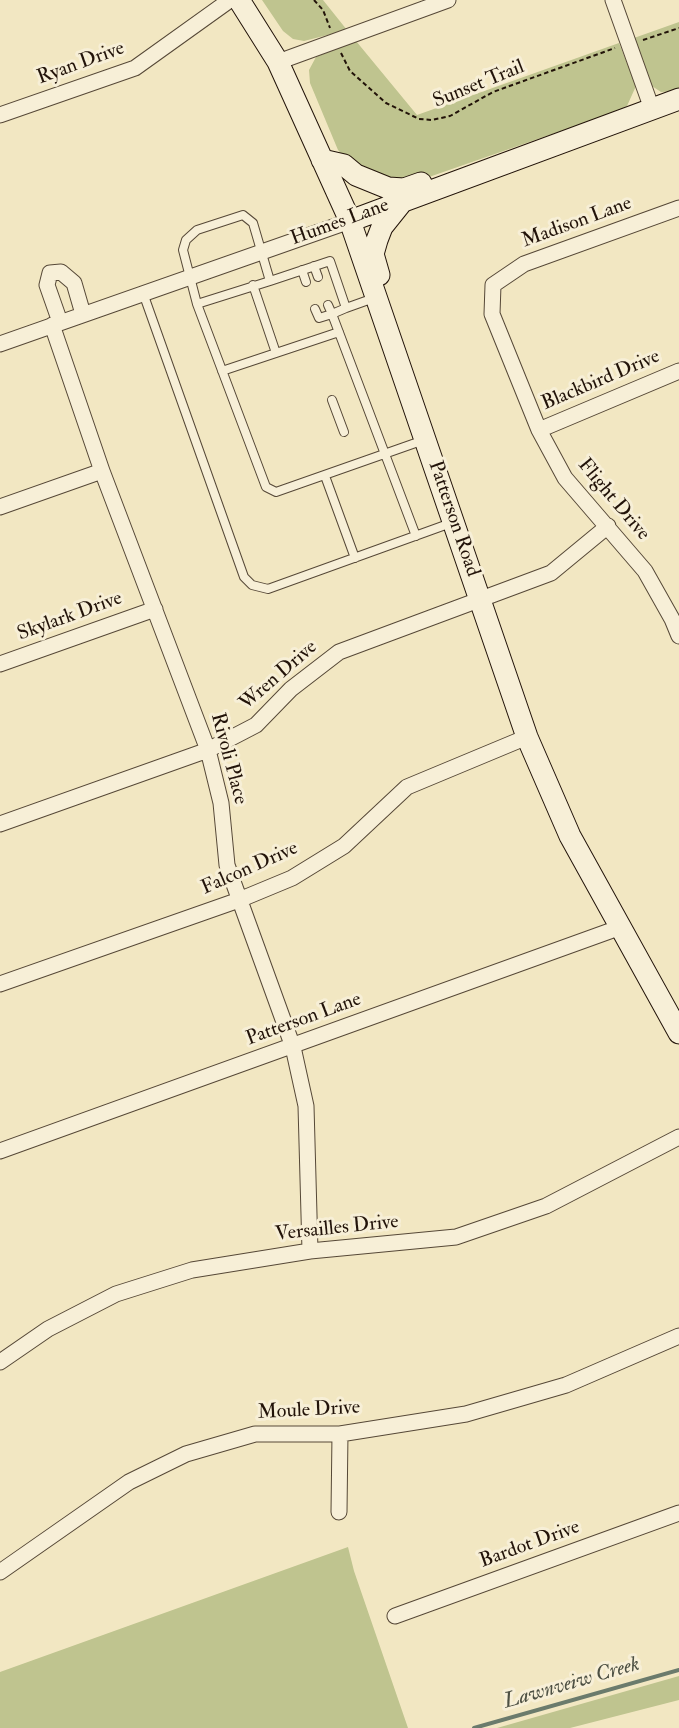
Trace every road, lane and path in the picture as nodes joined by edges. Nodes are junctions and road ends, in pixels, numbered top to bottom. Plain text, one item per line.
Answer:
1 (230, 0) edge
2 (239, 0) edge
3 (314, 0) edge
4 (448, 0) edge
5 (613, 0) edge
6 (679, 27) edge
7 (332, 32) dead end
8 (636, 42) dead end
9 (619, 47) dead end
10 (338, 48) dead end
11 (278, 62) junction
12 (679, 99) edge
13 (652, 109) junction
14 (0, 115) edge
15 (322, 160) junction
16 (465, 178) junction
17 (404, 201) junction
18 (679, 208) edge
19 (350, 220) junction
20 (263, 251) junction
21 (314, 266) junction
22 (302, 270) junction
23 (190, 277) junction
24 (318, 277) dead end
25 (270, 281) junction
26 (306, 282) dead end
27 (253, 285) junction
28 (494, 285) joint
29 (143, 293) junction
30 (376, 297) junction
31 (198, 304) junction
32 (328, 305) dead end
33 (346, 308) junction
34 (315, 309) dead end
35 (83, 314) junction
36 (332, 314) junction
37 (56, 324) junction
38 (339, 332) junction
39 (390, 337) junction
40 (0, 344) edge
41 (276, 353) junction
42 (222, 371) junction
43 (679, 371) edge
44 (332, 400) dead end
45 (539, 430) junction
46 (344, 432) dead end
47 (425, 439) junction
48 (387, 453) junction
49 (102, 471) junction
50 (325, 476) junction
51 (0, 507) edge
52 (454, 522) junction
53 (608, 526) junction
54 (416, 536) junction
55 (355, 558) junction
56 (481, 600) junction
57 (155, 609) junction
58 (679, 636) edge
59 (0, 664) edge
60 (527, 737) junction
61 (208, 750) junction
62 (0, 824) edge
63 (239, 900) junction
64 (621, 927) junction
65 (0, 984) edge
66 (679, 1032) edge
67 (293, 1047) junction
68 (679, 1137) edge
69 (0, 1151) edge
70 (310, 1251) junction
71 (679, 1336) edge
72 (0, 1362) edge
73 (340, 1434) junction
74 (339, 1512) dead end
75 (679, 1514) edge
76 (0, 1572) edge
77 (395, 1616) dead end

1 - 14 street, Ryan Drive
2 - 11 main road, Patterson Road
3 - 7 path
4 - 11 street
5 - 13 street
6 - 8 path
9 - 10 path, Sunset Trail
11 - 15 main road, Patterson Road
12 - 13 main road, Humes Lane
13 - 16 main road, Humes Lane
15 - 16 main road
15 - 19 main road, Patterson Road
16 - 17 main road, Humes Lane
17 - 19 main road, Humes Lane
17 - 39 main road
18 - 28 street, Madison Lane
19 - 20 street, Humes Lane
19 - 30 main road, Patterson Road
20 - 23 street, Humes Lane
20 - 23 lane
20 - 25 lane
21 - 22 lane
21 - 24 lane
21 - 33 lane
22 - 25 lane
22 - 26 lane
23 - 29 street, Humes Lane
23 - 31 lane
25 - 27 lane
27 - 31 lane
27 - 41 lane
28 - 45 street, Flight Drive
29 - 35 street, Humes Lane
29 - 55 lane
30 - 33 lane
30 - 39 main road, Patterson Road
31 - 42 lane
32 - 36 lane
33 - 36 lane
34 - 36 lane
35 - 37 street, Humes Lane
35 - 37 street, Rivoli Place
36 - 38 lane
37 - 40 street, Humes Lane
37 - 49 street, Rivoli Place
38 - 41 lane
38 - 48 lane
39 - 47 main road, Patterson Road
41 - 42 lane
42 - 50 lane
43 - 45 street, Blackbird Drive
44 - 46 lane
45 - 53 street, Flight Drive
47 - 48 lane
47 - 52 main road, Patterson Road
48 - 50 lane
48 - 54 lane
49 - 51 street
49 - 57 street, Rivoli Place
50 - 55 lane
52 - 54 lane
52 - 56 main road, Patterson Road
53 - 56 street, Wren Drive
53 - 58 street, Flight Drive
54 - 55 lane
56 - 60 main road, Patterson Road
56 - 61 street, Wren Drive
57 - 59 street, Skylark Drive
57 - 61 street, Rivoli Place
60 - 63 street, Falcon Drive
60 - 64 main road, Patterson Road
61 - 62 street, Wren Drive
61 - 63 street, Rivoli Place
63 - 65 street, Falcon Drive
63 - 67 street, Rivoli Place
64 - 66 main road, Patterson Road
64 - 67 street, Patterson Lane
67 - 69 street, Patterson Lane
67 - 70 street, Rivoli Place
68 - 70 street, Versailles Drive
70 - 72 street, Versailles Drive
71 - 73 street, Moule Drive
73 - 74 street
73 - 76 street, Moule Drive
75 - 77 street, Bardot Drive

